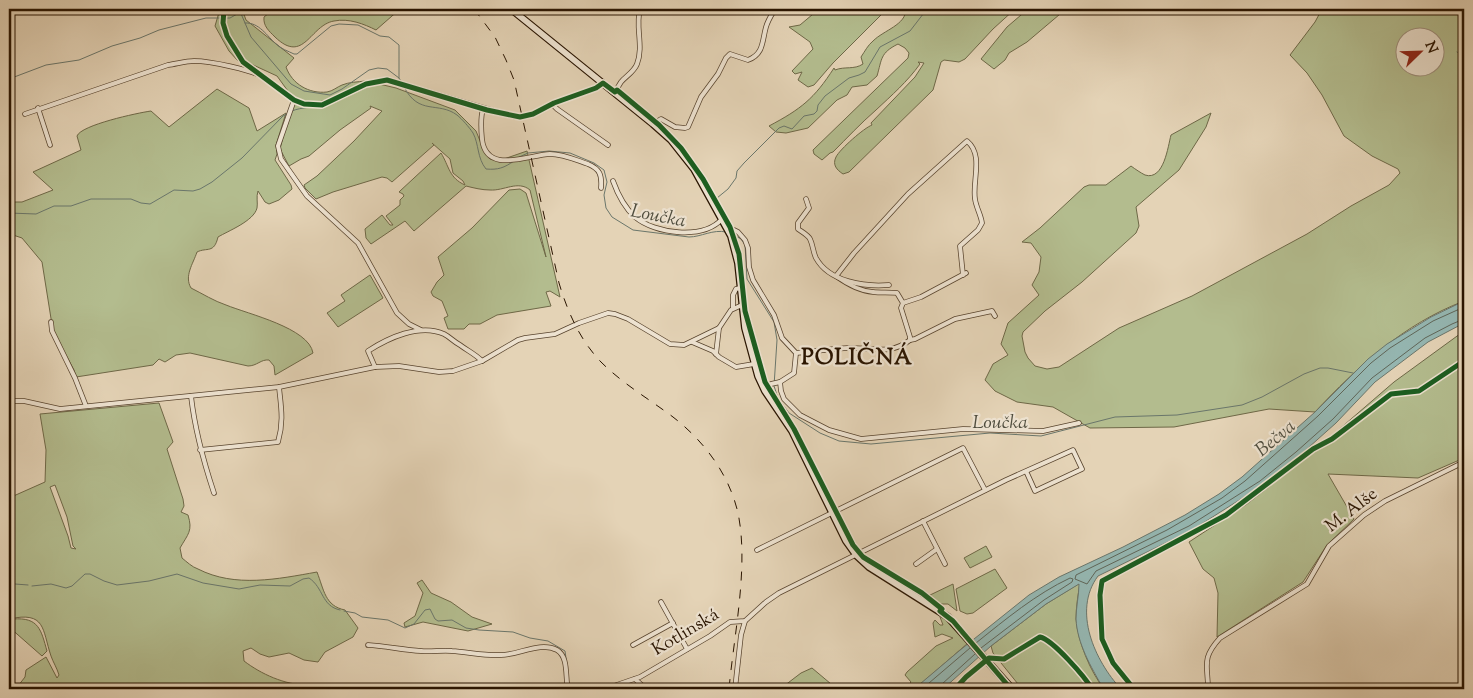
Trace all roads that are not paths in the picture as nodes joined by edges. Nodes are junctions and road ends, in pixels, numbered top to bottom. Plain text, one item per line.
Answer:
1 (510, 9) edge
2 (640, 9) edge
3 (775, 9) edge
4 (603, 83) junction
5 (615, 92) junction
6 (294, 100) junction
7 (552, 104) junction
8 (38, 108) junction
9 (483, 109) junction
10 (25, 114) dead end
11 (654, 124) junction
12 (50, 145) dead end
13 (608, 145) dead end
14 (613, 181) dead end
15 (601, 188) dead end
16 (806, 199) dead end
17 (722, 219) junction
18 (728, 231) junction
19 (836, 276) junction
20 (889, 285) dead end
21 (740, 288) junction
22 (902, 303) junction
23 (742, 305) junction
24 (733, 308) junction
25 (995, 316) dead end
26 (51, 322) dead end
27 (718, 328) junction
28 (421, 330) junction
29 (910, 340) junction
30 (692, 342) junction
31 (796, 353) junction
32 (716, 354) junction
33 (482, 361) junction
34 (754, 364) junction
35 (375, 367) junction
36 (778, 383) junction
37 (279, 387) junction
38 (763, 387) junction
39 (191, 396) junction
40 (9, 401) edge
41 (86, 406) junction
42 (1079, 423) dead end
43 (200, 450) junction
44 (1464, 462) edge
45 (1026, 471) junction
46 (985, 490) junction
47 (214, 493) dead end
48 (832, 512) junction
49 (923, 521) junction
50 (937, 549) junction
51 (757, 550) dead end
52 (856, 555) junction
53 (916, 564) dead end
54 (945, 564) dead end
55 (661, 602) dead end
56 (746, 621) junction
57 (673, 623) junction
58 (368, 645) dead end
59 (633, 645) dead end
60 (687, 649) junction
61 (634, 679) junction
62 (568, 689) edge
63 (605, 689) edge
64 (646, 689) edge
65 (736, 689) edge
66 (1012, 689) edge
67 (1208, 689) edge

1 - 4 main road
2 - 5 street
3 - 11 street
4 - 5 main road
4 - 7 street
5 - 11 main road
6 - 8 street
6 - 9 street
6 - 28 street
7 - 9 street
7 - 13 street
8 - 10 street
8 - 12 street
9 - 15 street
11 - 17 main road
14 - 17 street
16 - 19 street
17 - 18 main road
18 - 21 main road
18 - 31 street
19 - 20 street
19 - 22 street
19 - 22 street
21 - 23 main road
21 - 24 street
22 - 29 street
23 - 24 street
23 - 34 main road
24 - 27 street
25 - 29 street
26 - 41 street
27 - 30 street
27 - 32 street
28 - 33 street
28 - 35 street
29 - 31 street
30 - 32 street
30 - 33 street
31 - 36 street
32 - 34 street
33 - 35 street
34 - 38 main road
35 - 37 street
36 - 38 street
36 - 42 street
37 - 39 street
37 - 43 street
38 - 48 main road
39 - 41 street
39 - 43 street
40 - 41 street
43 - 47 street
44 - 67 street, M. Alše
45 - 45 street, Kotlinská
45 - 46 street, Kotlinská
46 - 48 street
46 - 49 street, Kotlinská
48 - 51 street
48 - 52 main road
49 - 50 street
49 - 52 street, Kotlinská
50 - 53 street
50 - 54 street
52 - 56 street, Kotlinská
52 - 66 main road
55 - 57 street
56 - 60 street, Kotlinská
56 - 65 street
57 - 59 street
57 - 60 street
58 - 62 street
60 - 61 street, Kotlinská
61 - 63 street, Kotlinská
61 - 64 street

